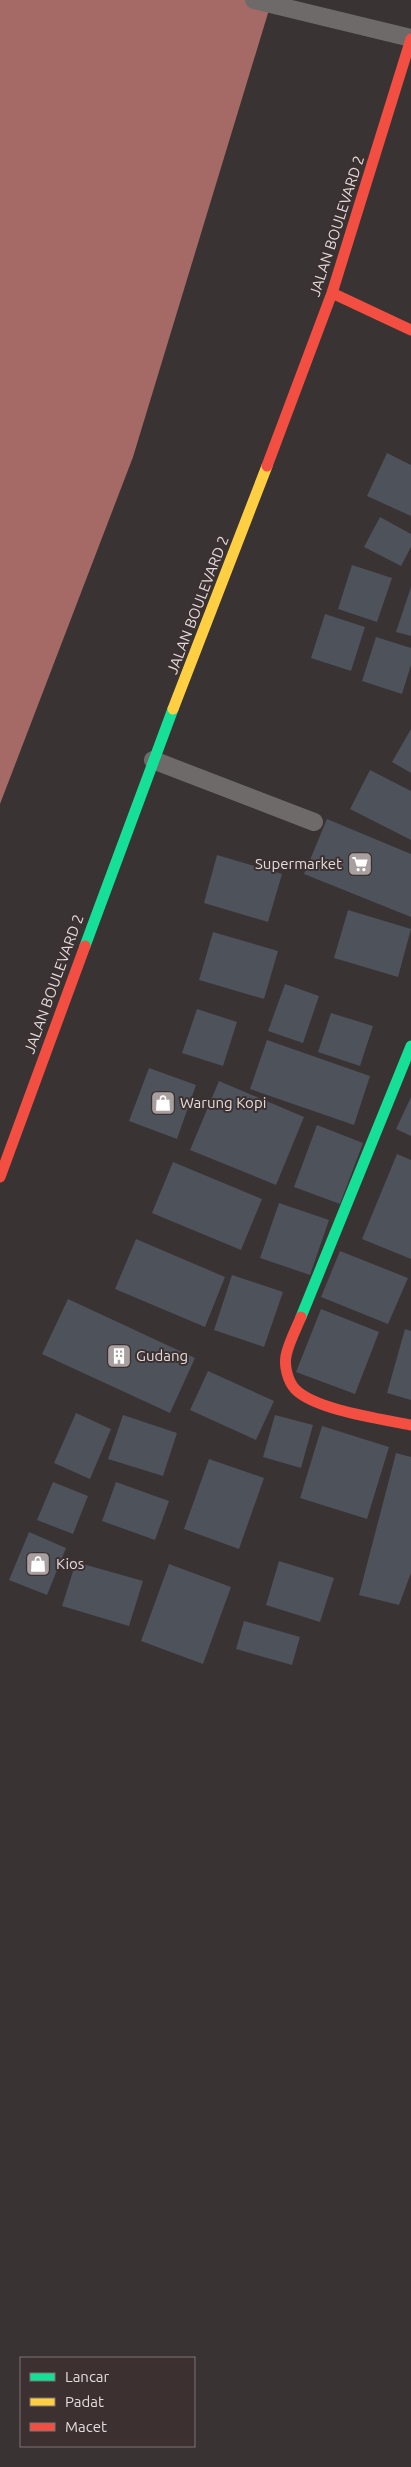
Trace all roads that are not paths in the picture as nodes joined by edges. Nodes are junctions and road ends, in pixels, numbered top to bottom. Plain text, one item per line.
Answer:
1 (254, 0) edge
2 (411, 39) edge
3 (332, 292) junction
4 (411, 330) edge
5 (154, 760) junction
6 (314, 822) dead end
7 (411, 1046) edge
8 (0, 1177) edge
9 (411, 1425) edge

1 - 2 lane
2 - 3 main road, JALAN BOULEVARD 2
3 - 4 main road
3 - 5 main road, JALAN BOULEVARD 2
5 - 6 lane
5 - 8 main road, JALAN BOULEVARD 2
7 - 9 main road

